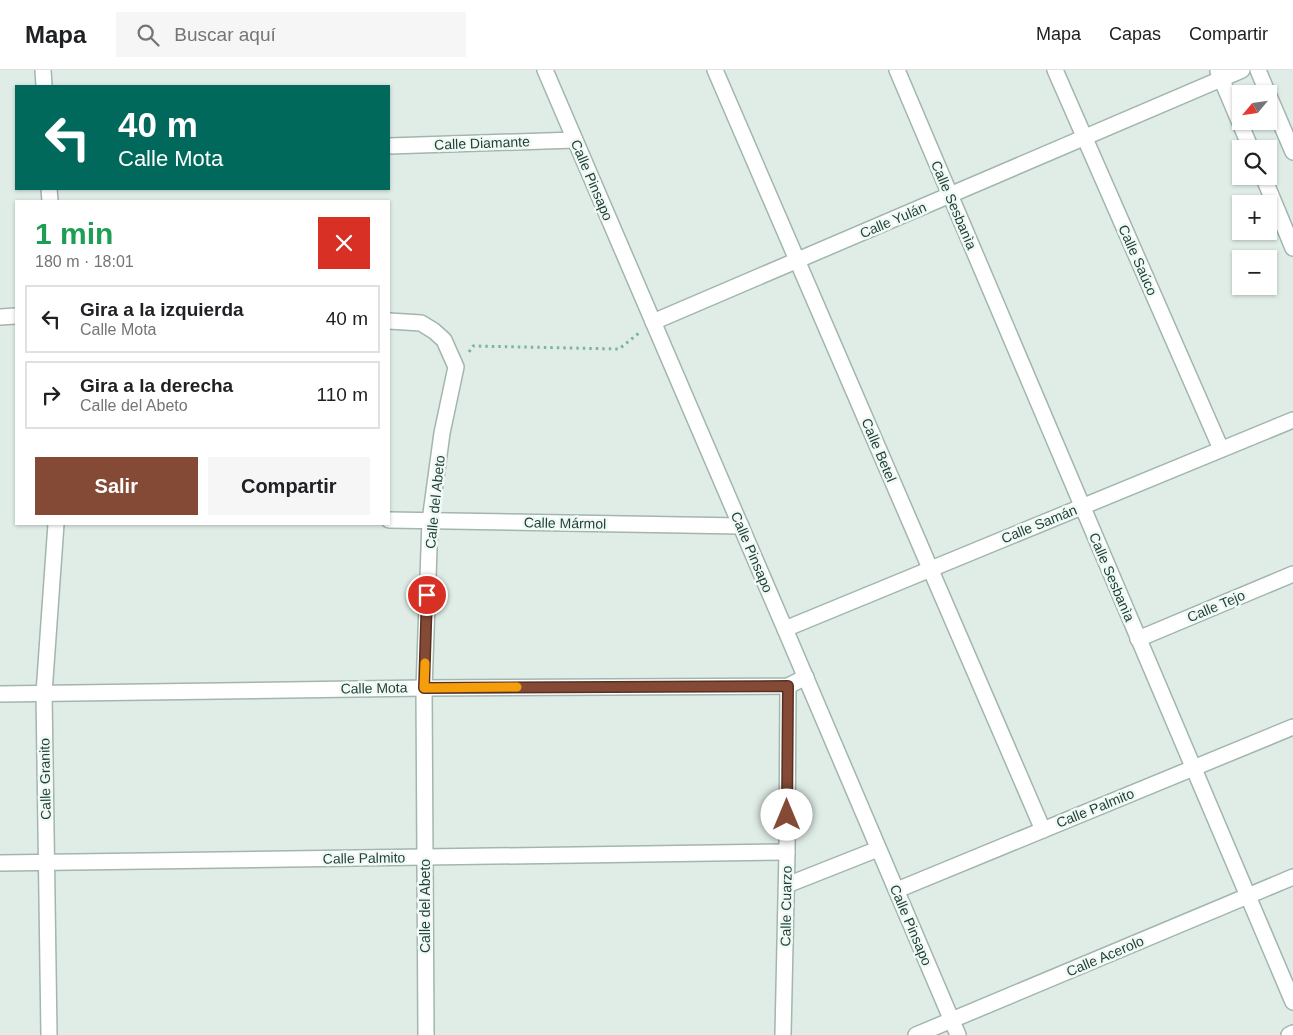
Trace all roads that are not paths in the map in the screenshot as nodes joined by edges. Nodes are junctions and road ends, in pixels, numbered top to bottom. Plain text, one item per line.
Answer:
1 (43, 70) edge
2 (545, 70) edge
3 (715, 70) edge
4 (896, 70) edge
5 (1055, 70) edge
6 (1242, 70) edge
7 (1258, 70) edge
8 (1220, 75) edge
9 (44, 85) edge
10 (1264, 85) edge
11 (1278, 118) edge
12 (1084, 138) junction
13 (575, 140) junction
14 (1247, 140) edge
15 (390, 146) edge
16 (1293, 152) edge
17 (1267, 185) edge
18 (950, 195) junction
19 (1293, 248) edge
20 (797, 260) junction
21 (15, 316) edge
22 (0, 317) edge
23 (390, 321) edge
24 (653, 322) junction
25 (1293, 420) edge
26 (1221, 449) junction
27 (1082, 506) junction
28 (390, 520) edge
29 (430, 521) junction
30 (56, 525) edge
31 (741, 526) junction
32 (930, 569) junction
33 (1293, 574) edge
34 (785, 629) junction
35 (1138, 639) junction
36 (806, 677) junction
37 (788, 686) junction
38 (424, 688) junction
39 (44, 693) junction
40 (0, 694) edge
41 (1293, 727) edge
42 (1193, 768) junction
43 (1043, 830) junction
44 (878, 849) junction
45 (787, 852) junction
46 (424, 857) junction
47 (46, 862) junction
48 (0, 863) edge
49 (1293, 877) edge
50 (786, 885) junction
51 (897, 890) junction
52 (1248, 896) junction
53 (1293, 1002) edge
54 (951, 1021) junction
55 (1293, 1033) edge
56 (49, 1035) edge
57 (426, 1035) edge
58 (783, 1035) edge
59 (916, 1035) edge
60 (958, 1035) edge
61 (1289, 1035) edge

1 - 9 street
2 - 13 street, Calle Pinsapo
3 - 20 street, Calle Betel
4 - 18 street, Calle Sesbanìa
5 - 12 street, Calle Saúco
6 - 8 street, Calle Yulán
7 - 10 street
8 - 12 street, Calle Yulán
8 - 14 street
11 - 16 street
12 - 18 street, Calle Yulán
12 - 26 street, Calle Saúco
13 - 15 street, Calle Diamante
13 - 24 street, Calle Pinsapo
17 - 19 street
18 - 20 street, Calle Yulán
18 - 27 street, Calle Sesbanìa
20 - 24 street, Calle Yulán
20 - 32 street, Calle Betel
21 - 22 street
23 - 29 street, Calle del Abeto
24 - 31 street, Calle Pinsapo
25 - 26 street, Calle Samán
26 - 27 street, Calle Samán
27 - 32 street, Calle Samán
27 - 35 street, Calle Sesbanìa
28 - 29 street, Calle Mármol
29 - 31 street, Calle Mármol
29 - 38 street, Calle del Abeto
30 - 39 street, Calle Granito
31 - 34 street, Calle Pinsapo
32 - 34 street, Calle Samán
32 - 43 street, Calle Betel
33 - 35 street, Calle Tejo
34 - 36 street, Calle Pinsapo
35 - 42 street, Calle Sesbanìa
36 - 37 street, Calle Mota
36 - 44 street, Calle Pinsapo
37 - 38 street, Calle Mota
37 - 45 street, Calle Cuarzo
38 - 39 street, Calle Mota
38 - 46 street, Calle del Abeto
39 - 40 street, Calle Mota
39 - 47 street, Calle Granito
41 - 42 street, Calle Palmito
42 - 43 street, Calle Palmito
42 - 52 street, Calle Sesbanìa
43 - 51 street, Calle Palmito
44 - 50 street
44 - 51 street, Calle Pinsapo
45 - 46 street, Calle Palmito
45 - 50 street, Calle Cuarzo
46 - 47 street, Calle Palmito
46 - 57 street, Calle del Abeto
47 - 48 street, Calle Palmito
47 - 56 street, Calle Granito
49 - 52 street, Calle Acerolo
50 - 58 street, Calle Cuarzo
51 - 54 street, Calle Pinsapo
52 - 53 street, Calle Sesbanìa
52 - 54 street, Calle Acerolo
54 - 59 street, Calle Acerolo
54 - 60 street, Calle Pinsapo
55 - 61 street

